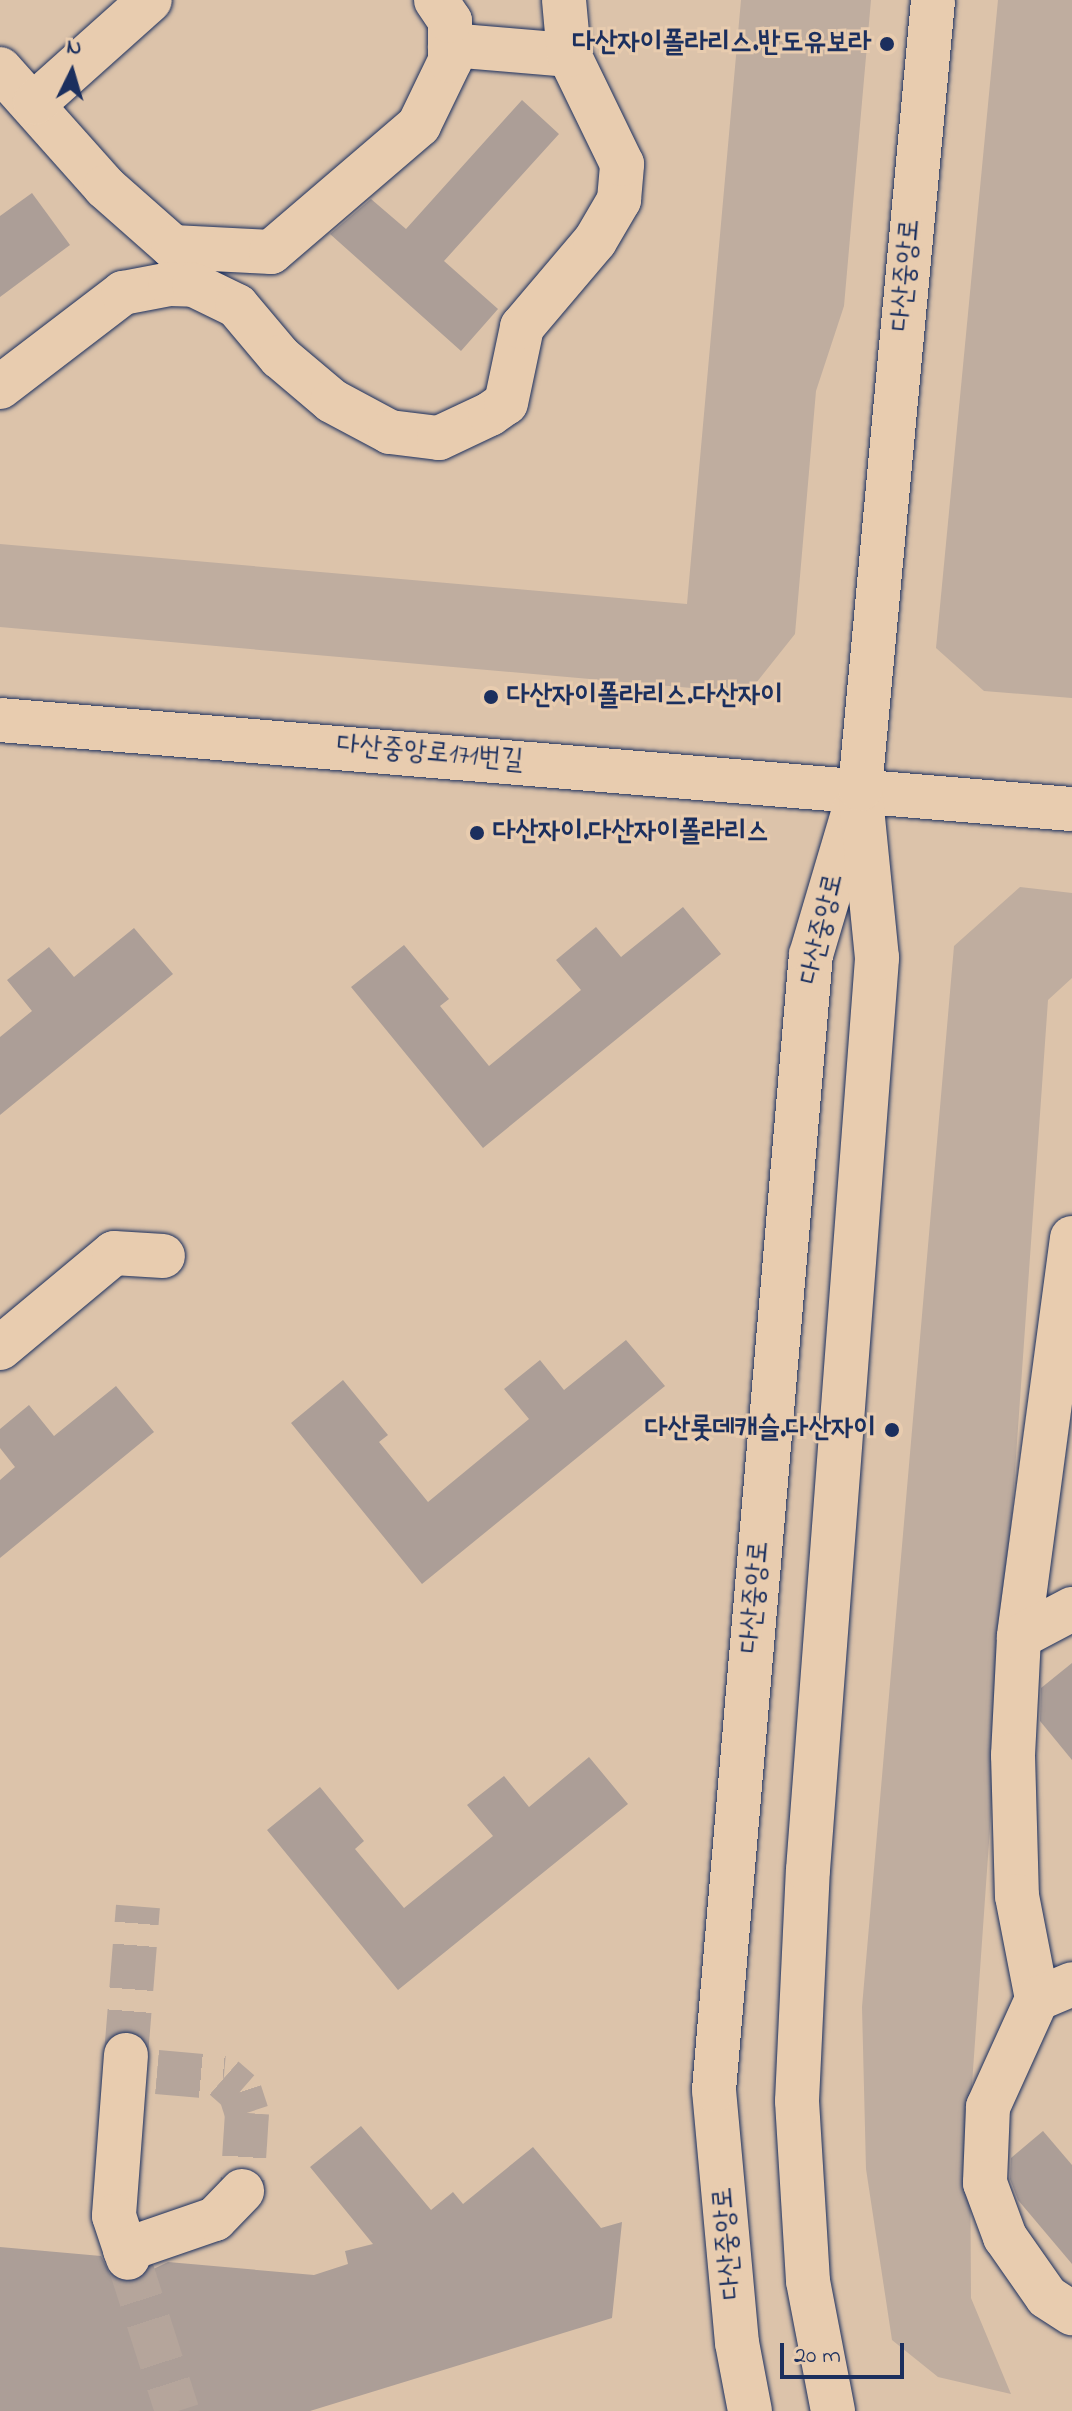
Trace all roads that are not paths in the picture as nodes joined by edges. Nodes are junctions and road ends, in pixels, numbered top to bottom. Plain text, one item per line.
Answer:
1 (150, 0) edge
2 (436, 0) edge
3 (564, 0) edge
4 (933, 0) edge
5 (450, 45) junction
6 (569, 55) junction
7 (0, 69) edge
8 (35, 103) junction
9 (171, 265) junction
10 (0, 387) edge
11 (0, 720) edge
12 (860, 789) junction
13 (1072, 809) edge
14 (1072, 1238) edge
15 (163, 1256) dead end
16 (0, 1348) edge
17 (1072, 1609) edge
18 (1019, 1637) junction
19 (1054, 1992) edge
20 (126, 2055) tunnel mouth
21 (242, 2191) tunnel mouth
22 (1072, 2313) edge
23 (750, 2411) edge
24 (833, 2411) edge

1 - 8 street
2 - 5 street
3 - 6 street
4 - 12 street, 다산중앙로
5 - 6 street
5 - 9 street
6 - 9 street
7 - 8 street
8 - 9 street
9 - 10 street
11 - 12 street, 다산중앙로171번길
12 - 13 street, 다산중앙로171번길
12 - 23 street, 다산중앙로
12 - 24 street, 다산중앙로
14 - 18 street
15 - 16 street
17 - 18 street
18 - 19 street
19 - 22 street
20 - 21 street

